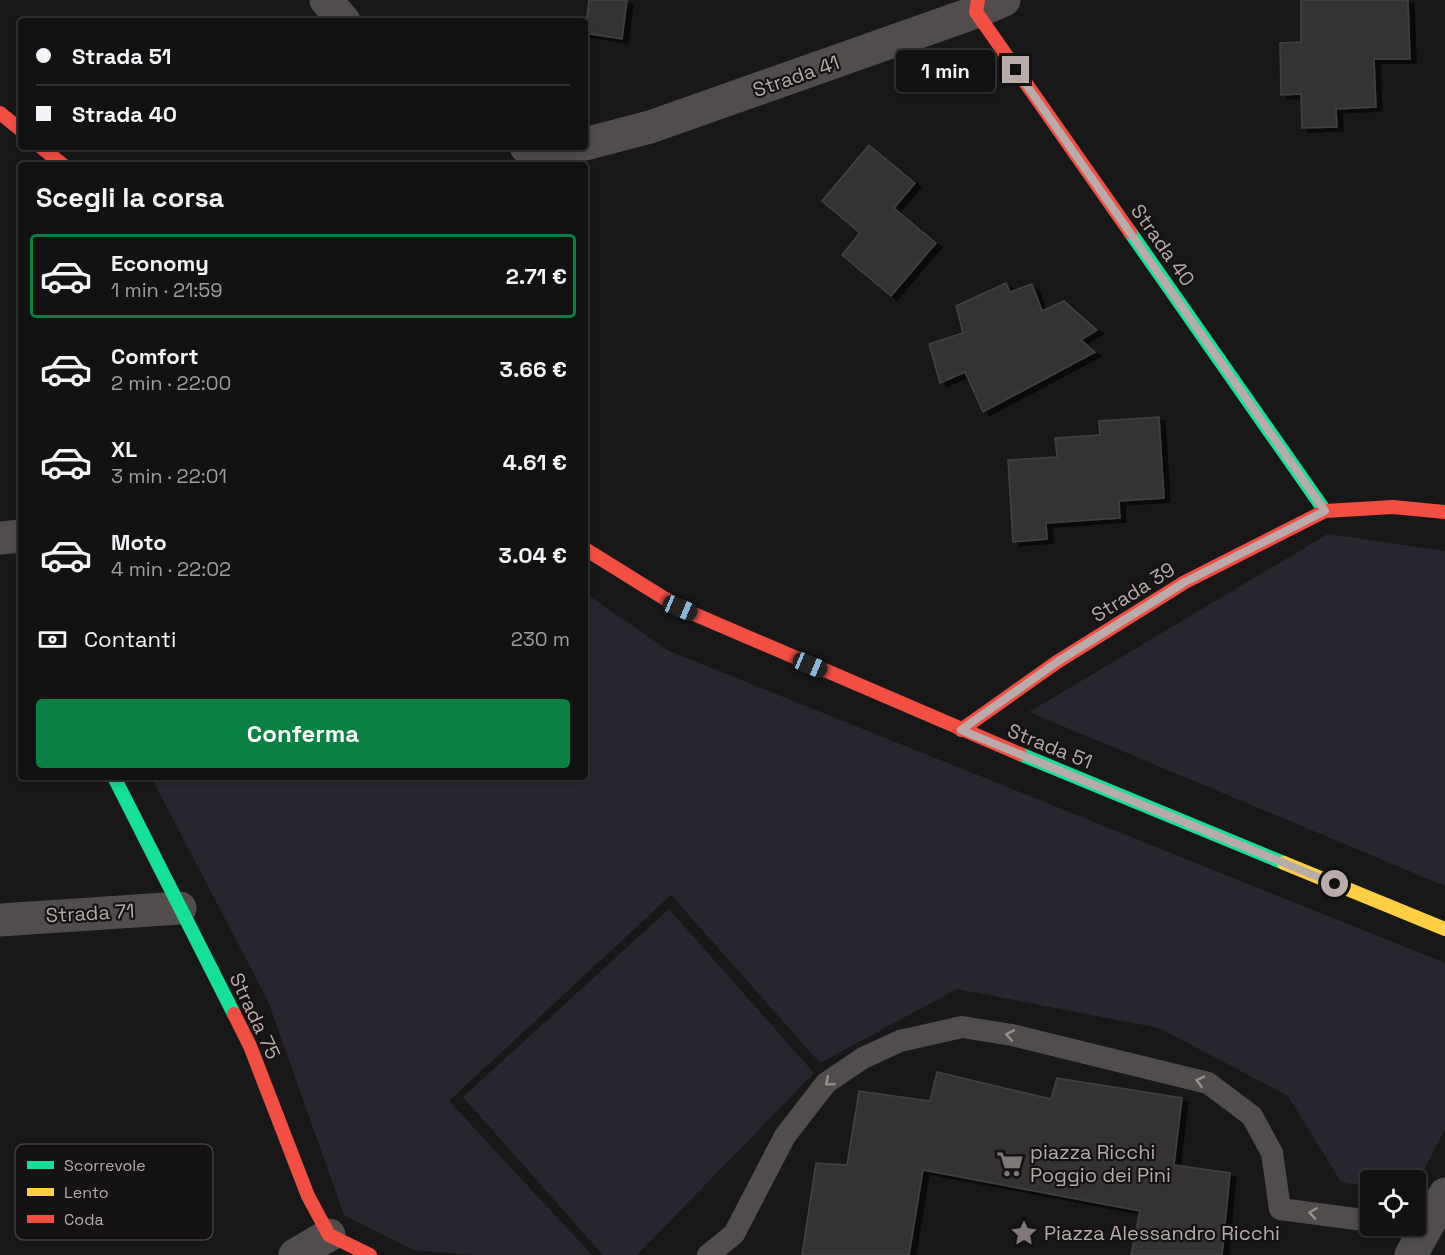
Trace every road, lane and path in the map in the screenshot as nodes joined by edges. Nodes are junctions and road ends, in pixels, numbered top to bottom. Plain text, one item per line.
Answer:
1 (326, 0) edge
2 (986, 4) edge
3 (341, 18) edge
4 (0, 113) edge
5 (18, 128) edge
6 (588, 143) edge
7 (45, 150) edge
8 (530, 150) edge
9 (561, 150) edge
10 (59, 162) edge
11 (1325, 511) junction
12 (1445, 512) edge
13 (18, 536) edge
14 (0, 538) edge
15 (588, 551) edge
16 (961, 730) junction
17 (116, 780) edge
18 (180, 908) junction
19 (0, 920) edge
20 (1445, 929) edge
21 (1445, 1194) edge
22 (1426, 1219) edge
23 (1360, 1220) edge
24 (329, 1235) junction
25 (295, 1255) edge
26 (370, 1255) edge
27 (708, 1255) edge

1 - 3 street
2 - 6 street, Strada 41
2 - 11 street, Strada 40
4 - 5 street
7 - 10 street
8 - 9 street
11 - 12 street, Strada 39
11 - 16 street, Strada 39
13 - 14 street
15 - 16 street, Strada 51
16 - 20 street, Strada 51
17 - 18 street, Strada 75
18 - 19 street, Strada 71
18 - 24 street, Strada 75
21 - 22 street
23 -> 27 lane
24 - 25 street
24 - 26 street

